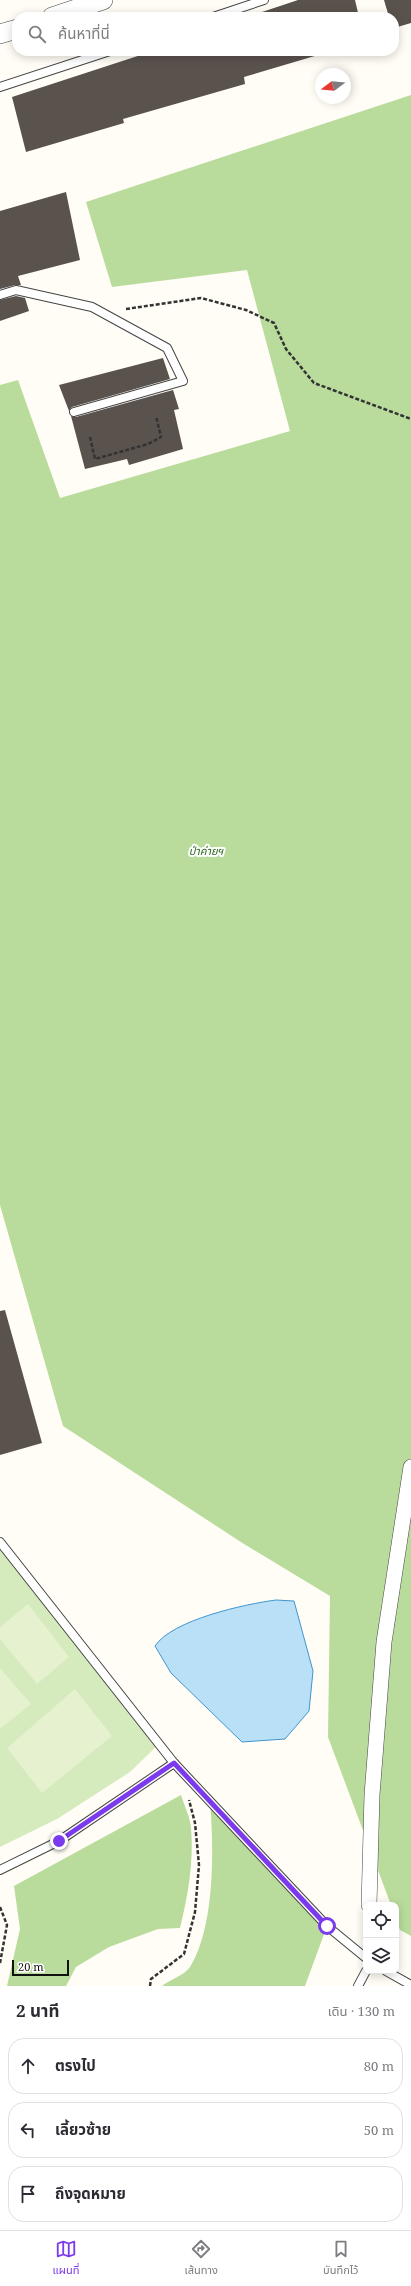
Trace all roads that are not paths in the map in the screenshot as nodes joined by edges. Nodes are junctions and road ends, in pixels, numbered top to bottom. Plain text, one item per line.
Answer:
1 (103, 0) edge
2 (264, 0) edge
3 (67, 12) edge
4 (228, 12) edge
5 (12, 30) edge
6 (0, 34) edge
7 (95, 56) edge
8 (0, 87) edge
9 (0, 295) edge
10 (74, 412) dead end
11 (411, 1467) edge
12 (0, 1542) edge
13 (174, 1763) junction
14 (0, 1870) edge
15 (369, 1902) edge
16 (363, 1956) edge
17 (364, 1974) edge
18 (391, 1974) edge
19 (411, 1985) edge
20 (358, 1986) edge

1 - 3 street
2 - 4 lane
5 - 6 street
7 - 8 lane
9 - 10 lane
11 - 15 street
12 - 13 lane
13 - 14 lane
13 - 16 lane
17 - 20 lane
18 - 19 lane

